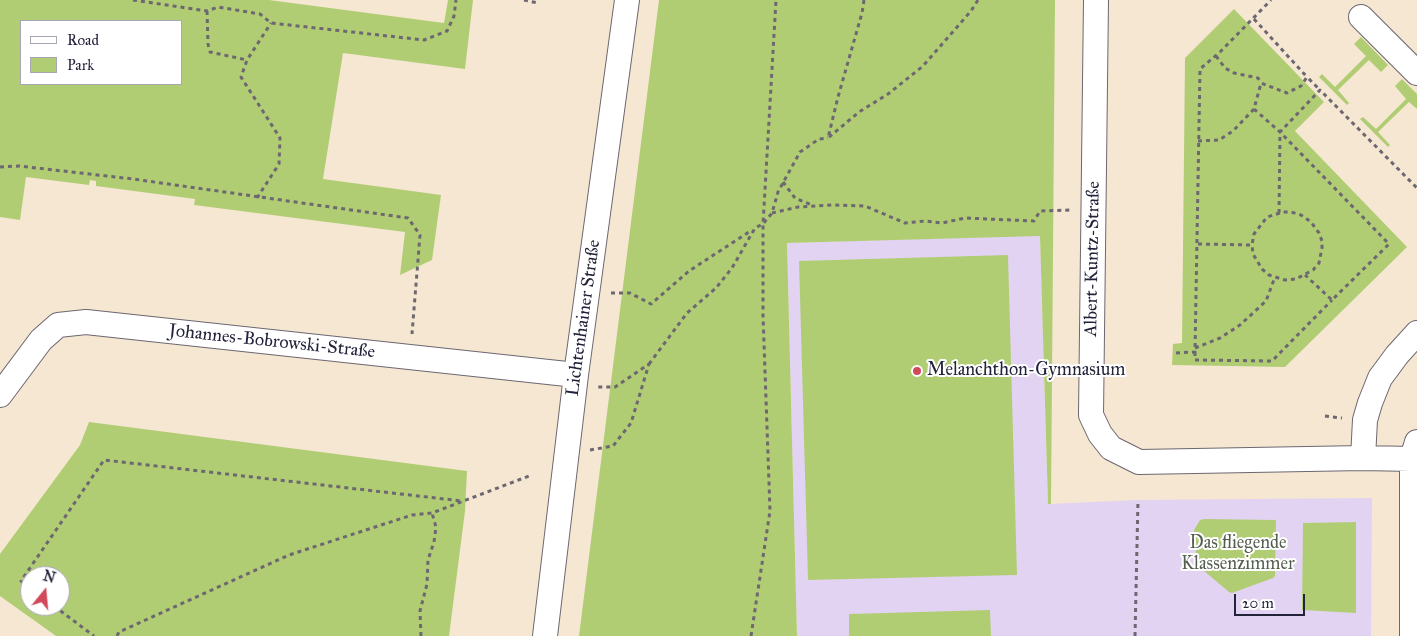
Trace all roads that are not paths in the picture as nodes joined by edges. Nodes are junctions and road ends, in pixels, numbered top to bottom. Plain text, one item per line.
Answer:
1 (627, 0) edge
2 (1096, 0) edge
3 (1362, 18) dead end
4 (1417, 73) edge
5 (1417, 333) edge
6 (576, 381) junction
7 (0, 395) edge
8 (1415, 450) edge
9 (1363, 458) junction
10 (1414, 630) edge
11 (545, 636) edge

1 - 6 street, Lichtenhainer Straße
2 - 9 street, Albert-Kuntz-Straße
3 - 4 street
5 - 9 street
6 - 7 street, Johannes-Bobrowski-Straße
6 - 11 street, Lichtenhainer Straße
8 - 9 street, Albert-Kuntz-Straße
8 - 10 street

